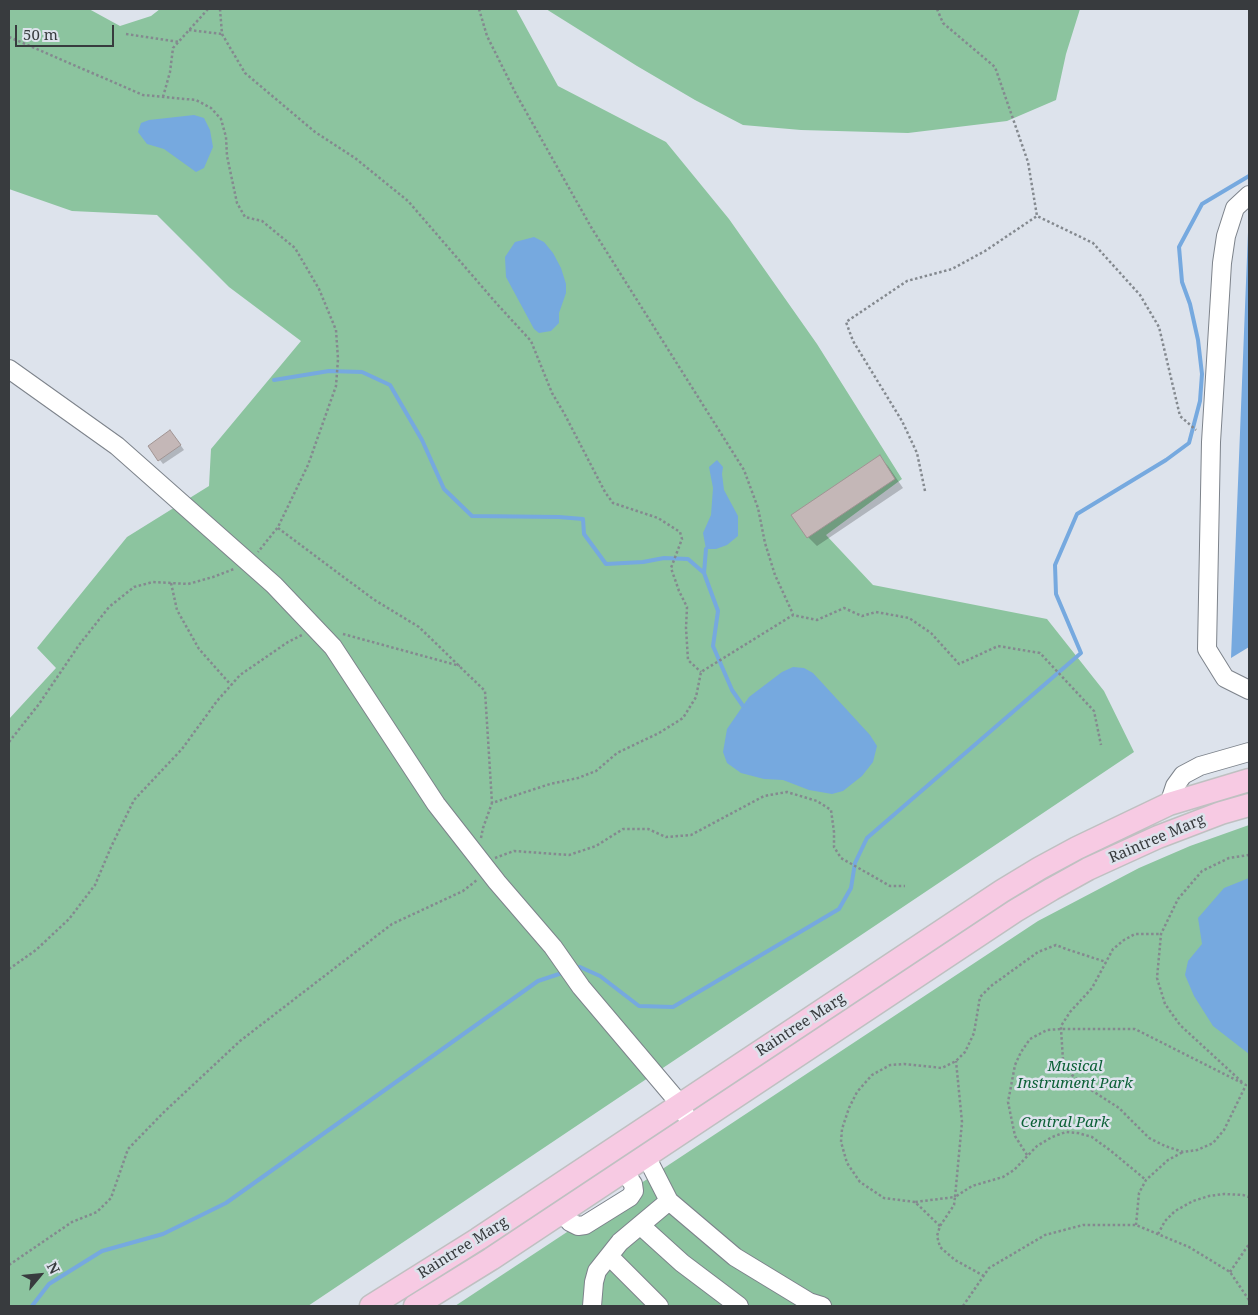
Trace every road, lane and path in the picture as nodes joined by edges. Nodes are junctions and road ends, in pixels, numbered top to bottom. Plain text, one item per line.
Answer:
1 (208, 9) edge
2 (220, 9) edge
3 (479, 9) edge
4 (937, 9) edge
5 (189, 30) junction
6 (126, 34) dead end
7 (222, 34) junction
8 (9, 37) edge
9 (178, 42) junction
10 (163, 97) junction
11 (1249, 195) edge
12 (1037, 216) junction
13 (9, 369) edge
14 (1211, 442) junction
15 (925, 491) dead end
16 (278, 527) junction
17 (249, 563) junction
18 (171, 583) junction
19 (793, 615) junction
20 (315, 628) junction
21 (341, 634) dead end
22 (460, 666) junction
23 (701, 672) junction
24 (231, 685) junction
25 (1249, 690) edge
26 (9, 742) edge
27 (1101, 745) dead end
28 (1249, 752) edge
29 (1249, 780) edge
30 (492, 803) junction
31 (1169, 804) junction
32 (1249, 805) edge
33 (1249, 855) edge
34 (483, 865) junction
35 (905, 886) dead end
36 (1161, 934) junction
37 (1106, 962) junction
38 (9, 969) edge
39 (1061, 1030) junction
40 (956, 1061) junction
41 (1246, 1085) junction
42 (1249, 1091) edge
43 (680, 1104) junction
44 (690, 1127) junction
45 (1183, 1152) junction
46 (1027, 1155) junction
47 (646, 1156) junction
48 (1146, 1180) junction
49 (955, 1197) junction
50 (1249, 1198) edge
51 (669, 1201) junction
52 (915, 1202) junction
53 (640, 1225) junction
54 (1136, 1225) junction
55 (940, 1226) junction
56 (1158, 1234) junction
57 (1249, 1244) edge
58 (609, 1256) junction
59 (9, 1265) edge
60 (1230, 1272) junction
61 (984, 1276) junction
62 (1249, 1300) edge
63 (371, 1306) edge
64 (415, 1306) edge
65 (592, 1306) edge
66 (659, 1306) edge
67 (739, 1306) edge
68 (822, 1306) edge
69 (963, 1306) edge

1 - 5 path
2 - 7 path
3 - 19 path
4 - 12 path
5 - 7 path
5 - 9 path
6 - 9 path
7 - 23 path
8 - 10 path
9 - 10 path
10 - 16 path
11 - 14 street
12 - 14 path
12 - 15 path
13 - 17 street
14 - 25 street
16 - 17 path
16 - 22 path
17 - 18 path
17 - 20 street
18 - 24 path
18 - 26 path
19 - 23 path
19 - 27 path
20 - 24 path
20 - 34 street
21 - 22 path
22 - 30 path
23 - 30 path
24 - 38 path
28 - 31 street
29 - 31 main road, Raintree Marg
30 - 34 path
31 - 43 main road, Raintree Marg
32 - 44 main road, Raintree Marg
33 - 36 path
34 - 35 path
34 - 43 street
34 - 59 path
36 - 37 path
36 - 41 path
37 - 39 path
37 - 40 path
39 - 41 path
39 - 45 path
39 - 46 path
40 - 49 path
40 - 52 path
41 - 42 path
41 - 45 path
43 - 44 street
43 - 63 main road, Raintree Marg
44 - 47 main road, Raintree Marg
45 - 48 path
46 - 48 path
46 - 49 path
47 - 51 street
47 - 64 main road, Raintree Marg
48 - 54 path
49 - 52 path
49 - 55 path
50 - 56 path
51 - 53 street
51 - 68 street
52 - 55 path
53 - 58 street
53 - 67 street
54 - 56 path
54 - 61 path
55 - 61 path
56 - 60 path
57 - 60 path
58 - 65 street
58 - 66 street
60 - 62 path
61 - 69 path

